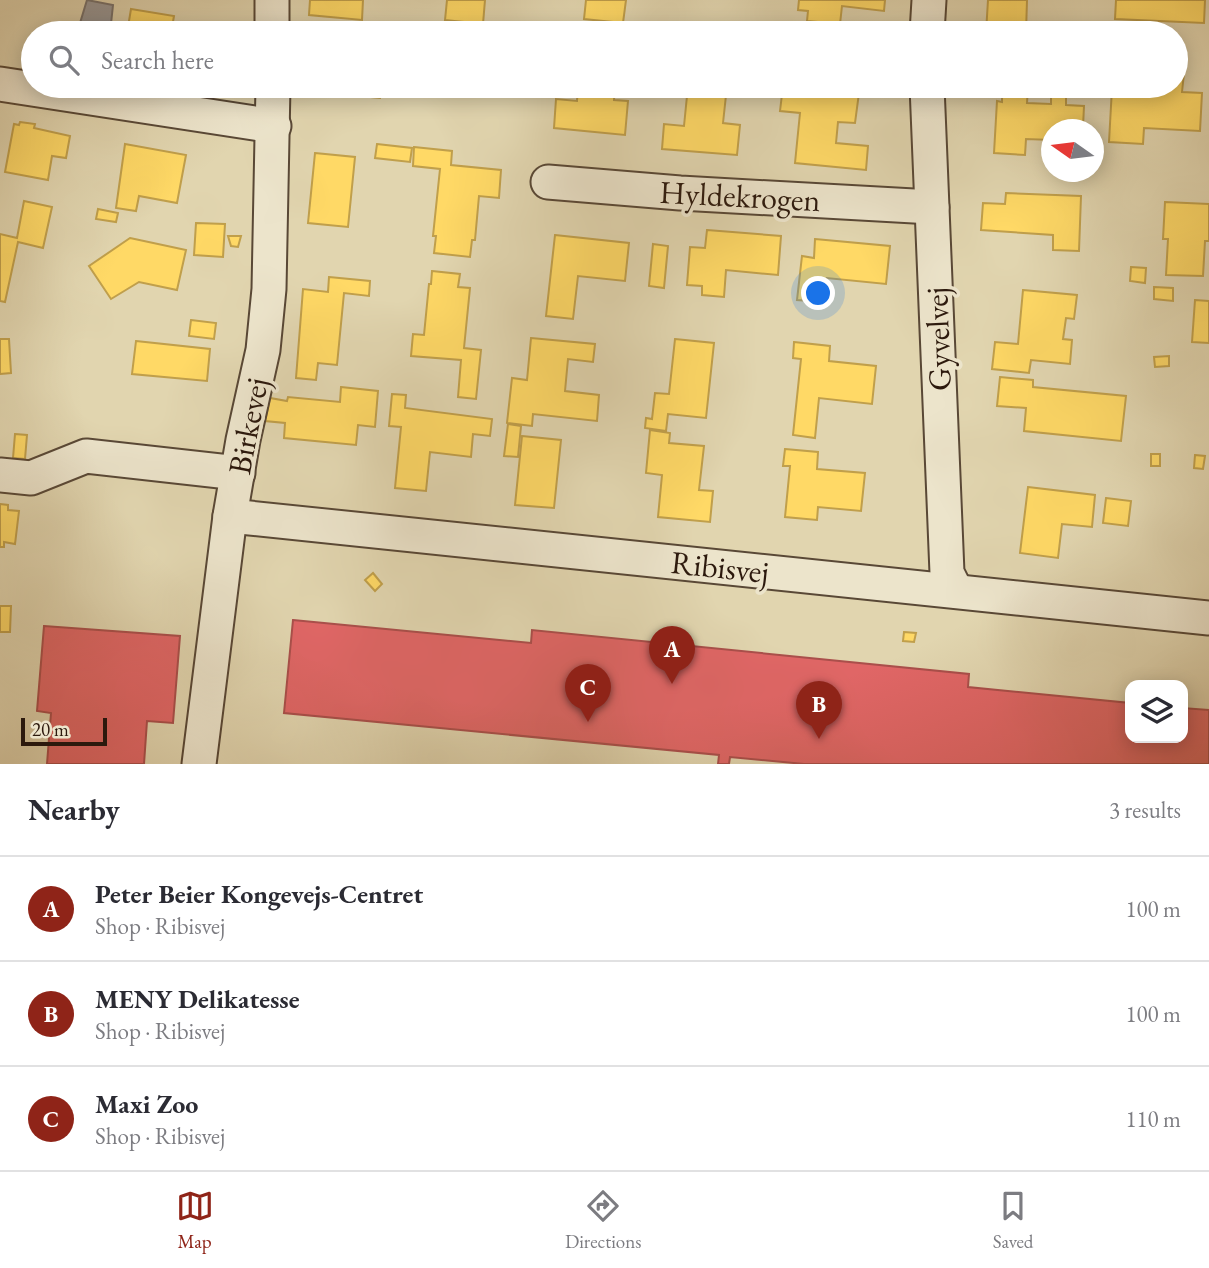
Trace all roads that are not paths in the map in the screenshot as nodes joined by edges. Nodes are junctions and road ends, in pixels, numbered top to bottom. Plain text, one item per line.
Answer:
1 (272, 0) edge
2 (929, 0) edge
3 (272, 21) edge
4 (928, 21) edge
5 (0, 84) edge
6 (21, 87) edge
7 (89, 98) edge
8 (273, 98) edge
9 (927, 98) edge
10 (274, 127) junction
11 (548, 182) dead end
12 (932, 207) junction
13 (238, 472) junction
14 (0, 475) edge
15 (230, 516) junction
16 (956, 591) junction
17 (1209, 618) edge
18 (199, 764) edge

1 - 3 street
2 - 4 street
5 - 6 street
7 - 10 street
8 - 10 street, Birkevej
9 - 12 street, Gyvelvej
10 - 13 street, Birkevej
11 - 12 street, Hyldekrogen
12 - 16 street, Gyvelvej
13 - 14 street
13 - 15 street, Birkevej
15 - 16 street, Ribisvej
15 - 18 street, Birkevej
16 - 17 street, Ribisvej

